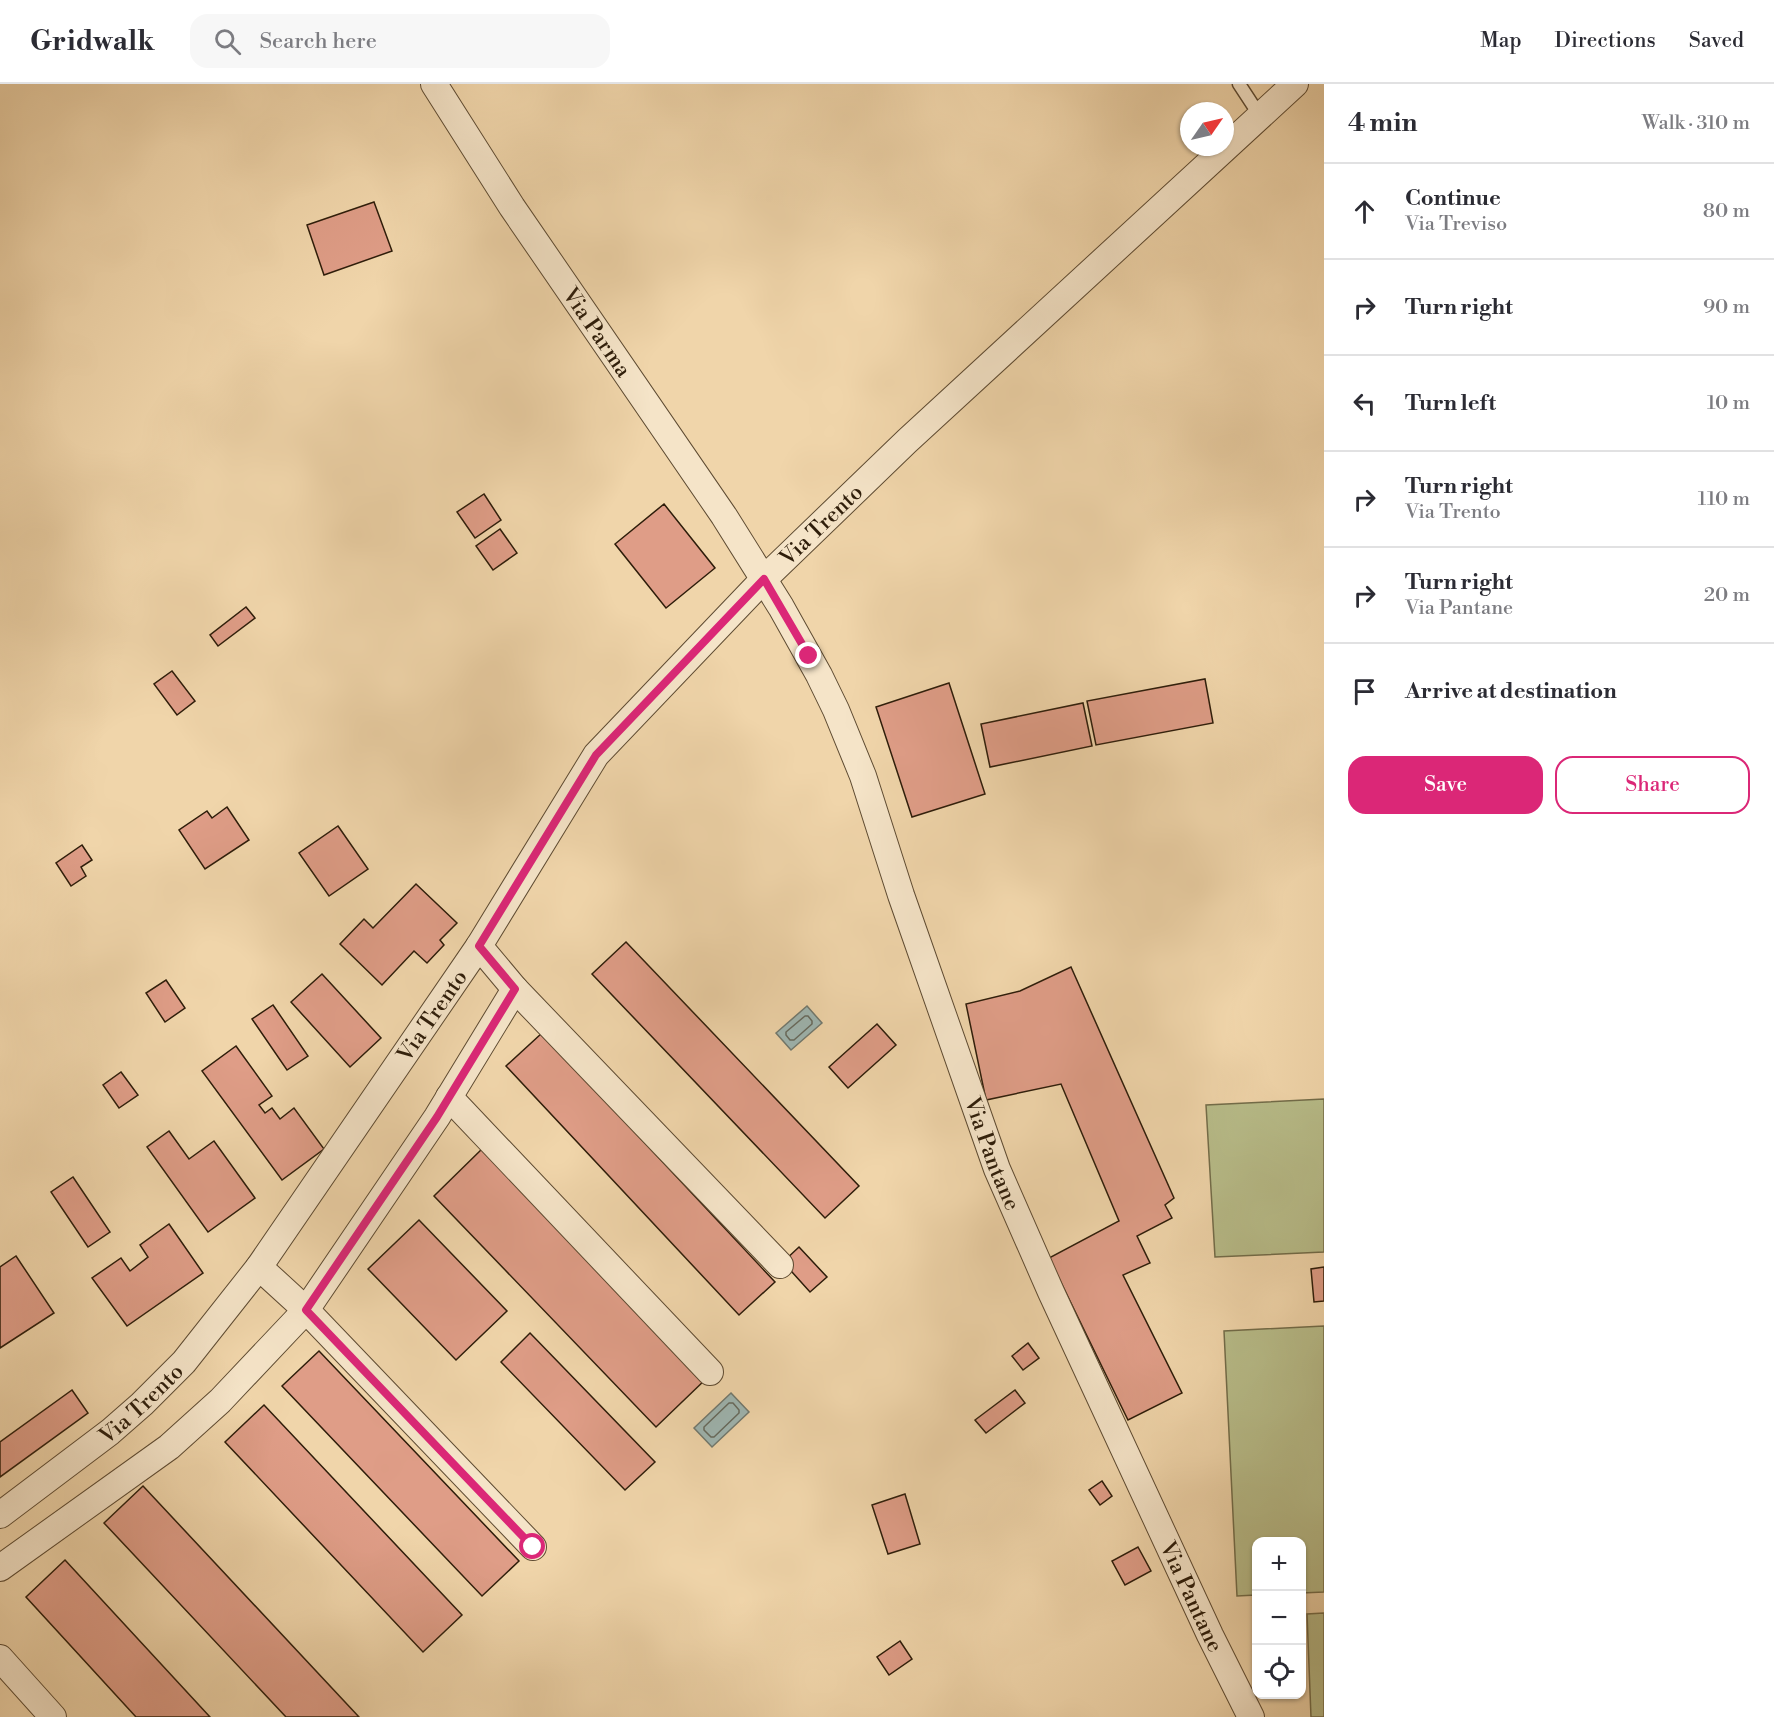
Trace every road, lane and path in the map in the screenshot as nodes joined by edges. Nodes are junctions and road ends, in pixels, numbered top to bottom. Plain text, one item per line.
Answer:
1 (434, 84) edge
2 (1239, 84) edge
3 (1295, 84) edge
4 (1260, 116) junction
5 (764, 579) junction
6 (479, 946) junction
7 (515, 989) junction
8 (449, 1097) junction
9 (780, 1265) dead end
10 (259, 1267) junction
11 (306, 1310) junction
12 (710, 1372) dead end
13 (0, 1515) edge
14 (533, 1547) dead end
15 (0, 1568) edge
16 (0, 1658) edge
17 (53, 1717) edge
18 (1251, 1717) edge

1 - 5 street, Via Parma
2 - 4 lane
3 - 4 street, Via Trento
4 - 5 street, Via Trento
5 - 6 street, Via Trento
5 - 18 street, Via Pantane
6 - 7 street
6 - 10 street, Via Trento
7 - 8 street
7 - 9 street
8 - 11 street
8 - 12 street
10 - 11 street
10 - 13 street, Via Trento
11 - 14 street
11 - 15 street
16 - 17 street

